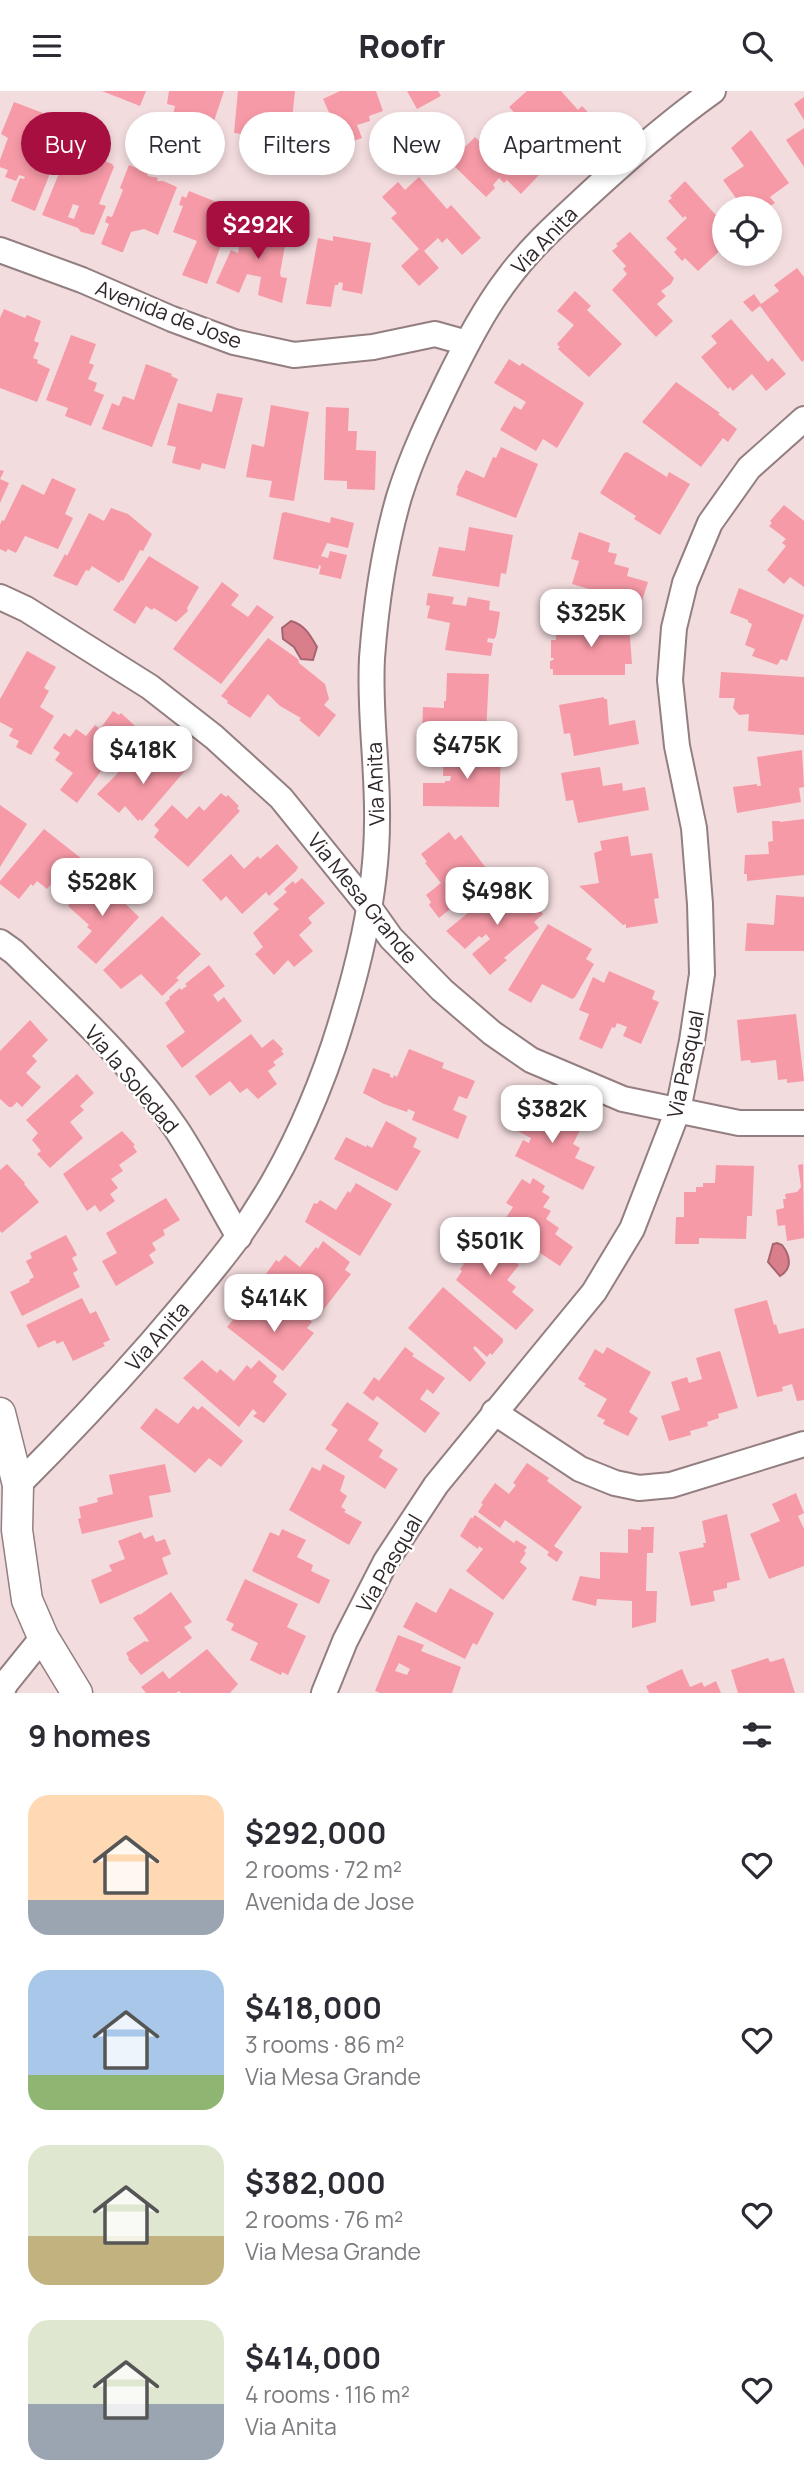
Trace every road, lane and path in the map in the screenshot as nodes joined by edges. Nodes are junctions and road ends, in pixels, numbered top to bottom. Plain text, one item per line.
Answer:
1 (713, 91) edge
2 (0, 250) edge
3 (467, 343) junction
4 (804, 419) edge
5 (0, 597) edge
6 (369, 907) junction
7 (0, 942) edge
8 (678, 1110) junction
9 (804, 1123) edge
10 (239, 1237) junction
11 (494, 1412) junction
12 (0, 1413) edge
13 (804, 1444) edge
14 (18, 1485) junction
15 (43, 1637) junction
16 (2, 1693) edge
17 (78, 1693) edge
18 (324, 1693) edge

1 - 3 street, Via Anita
2 - 3 street, Avenida de Jose
3 - 6 street, Via Anita
4 - 8 street, Via Pasqual
5 - 6 street, Via Mesa Grande
6 - 8 street, Via Mesa Grande
6 - 10 street, Via Anita
7 - 10 street, Via la Soledad
8 - 9 street, Via Mesa Grande
8 - 11 street, Via Pasqual
10 - 14 street, Via Anita
11 - 13 street
11 - 18 street, Via Pasqual
12 - 14 street
14 - 15 street
15 - 16 street
15 - 17 street

